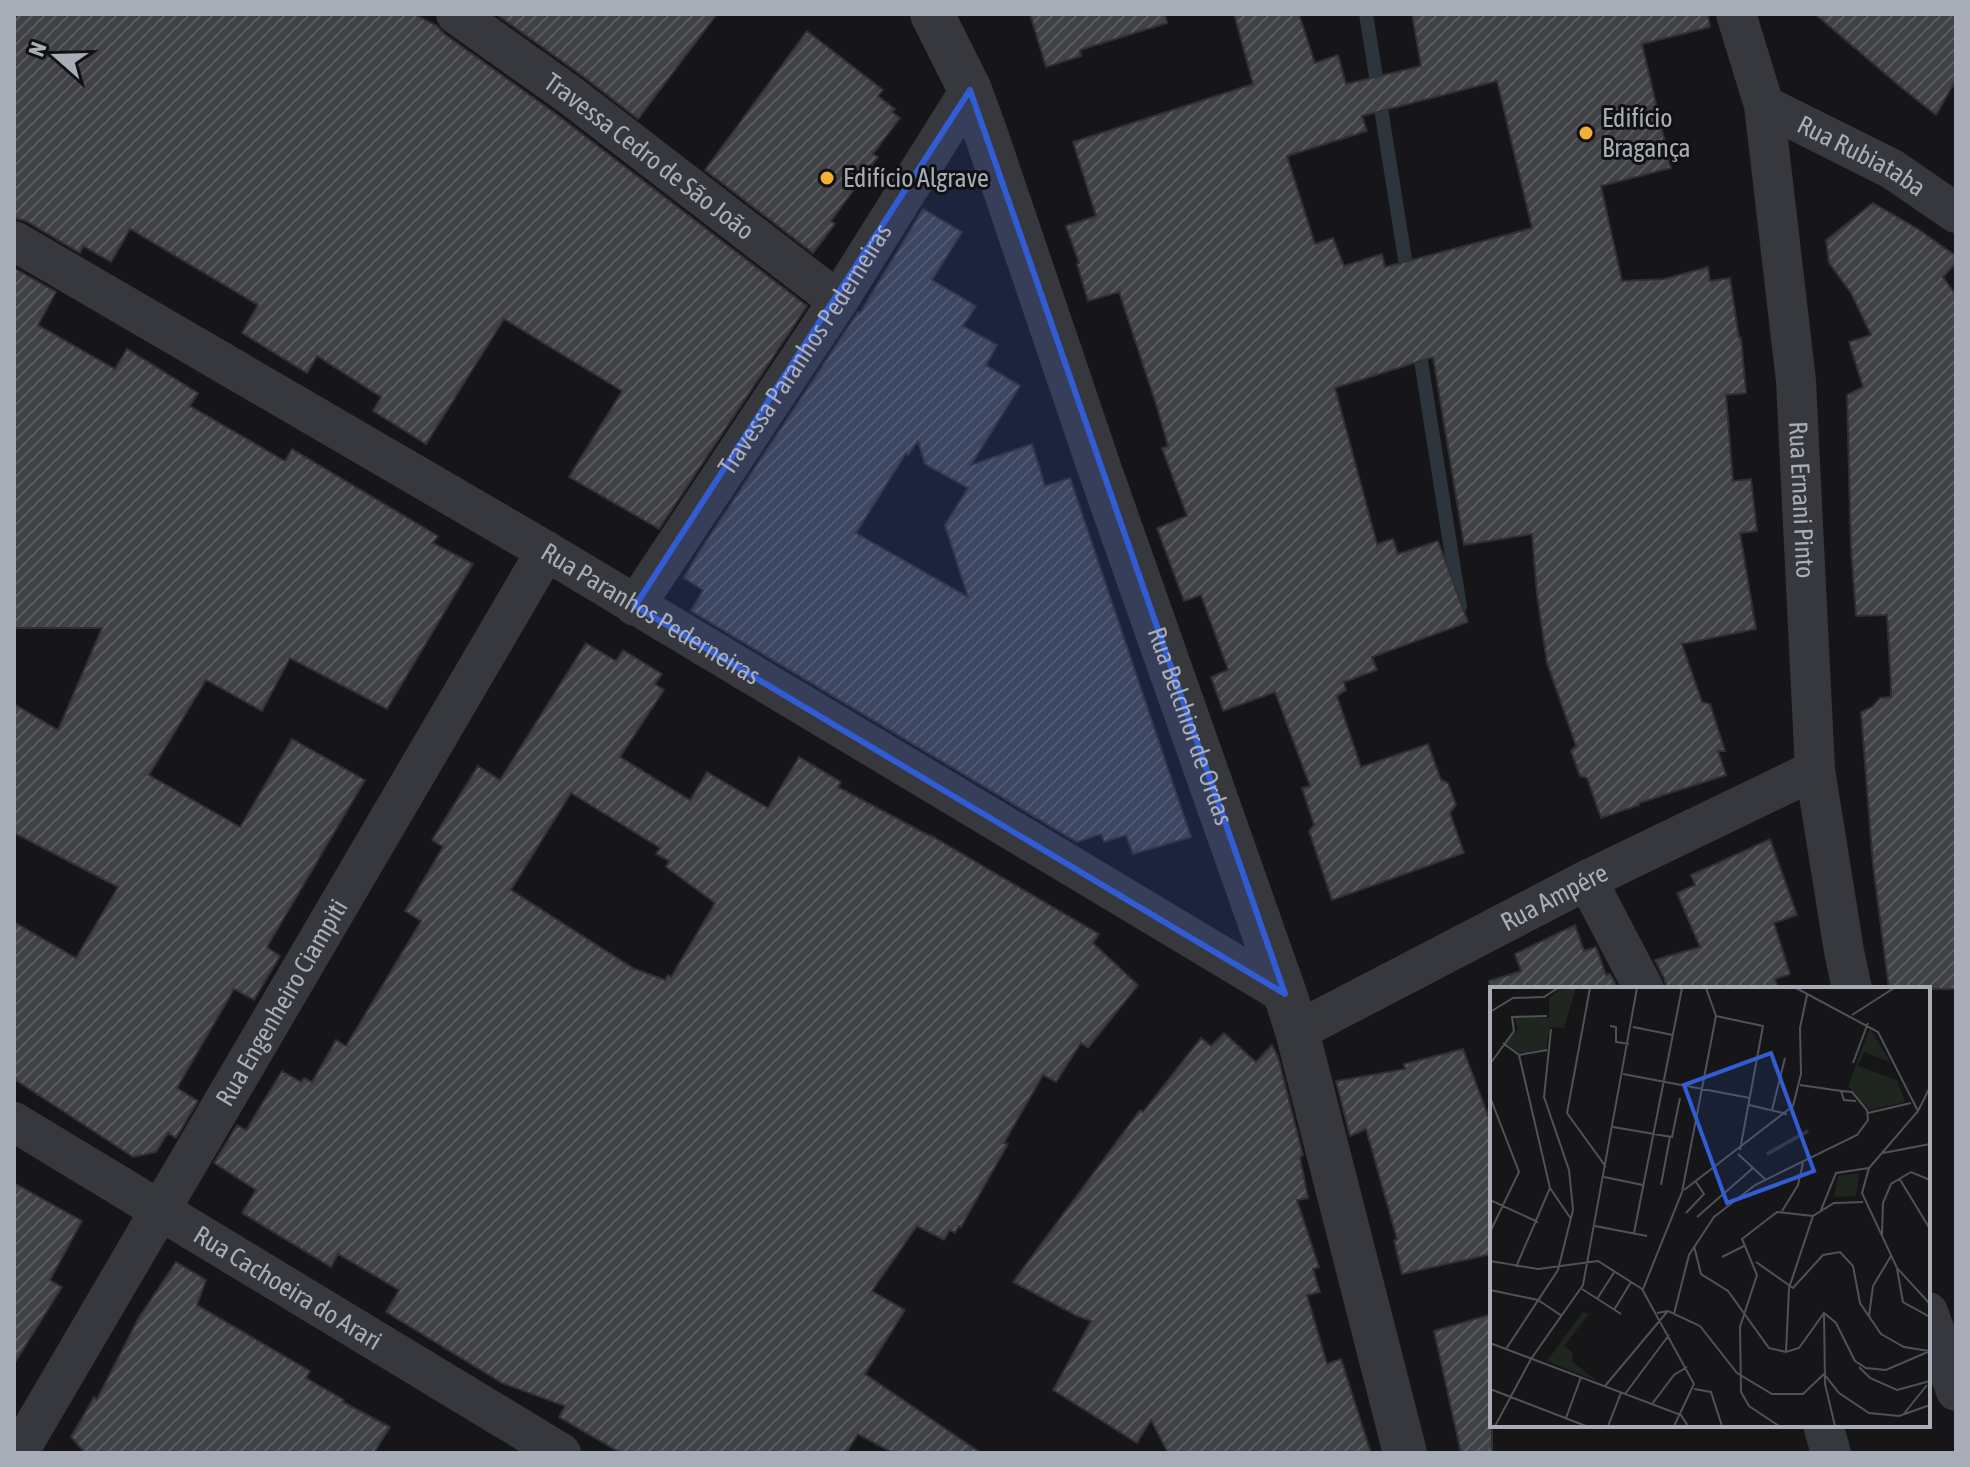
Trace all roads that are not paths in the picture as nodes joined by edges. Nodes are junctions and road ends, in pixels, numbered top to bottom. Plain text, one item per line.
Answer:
1 (456, 14) edge
2 (932, 14) edge
3 (1736, 14) edge
4 (970, 90) junction
5 (1764, 105) junction
6 (1956, 213) edge
7 (14, 241) edge
8 (838, 301) junction
9 (546, 551) junction
10 (635, 606) junction
11 (1815, 770) junction
12 (1587, 880) junction
13 (1643, 987) edge
14 (1852, 987) edge
15 (1291, 1013) junction
16 (14, 1122) edge
17 (161, 1210) junction
18 (1930, 1318) edge
19 (1956, 1391) edge
20 (1824, 1427) edge
21 (18, 1453) edge
22 (561, 1453) edge
23 (1405, 1453) edge
24 (1831, 1453) edge

1 - 8 street, Travessa Cedro de São João
2 - 4 street, Rua Belchior de Ordas
3 - 5 street, Rua Ernani Pinto
4 - 8 street, Travessa Paranhos Pederneiras
4 - 15 street, Rua Belchior de Ordas
5 - 6 street, Rua Rubiataba
5 - 11 street, Rua Ernani Pinto
7 - 9 street, Rua Paranhos Pederneiras
8 - 10 street, Travessa Paranhos Pederneiras
9 - 10 street, Rua Paranhos Pederneiras
9 - 17 street, Rua Engenheiro Ciampiti
10 - 15 street, Rua Paranhos Pederneiras
11 - 12 street, Rua Ampére
11 - 14 street, Rua Ernani Pinto
12 - 13 street
12 - 15 street, Rua Ampére
15 - 23 street, Rua Belchior de Ordas
16 - 17 street, Rua Cachoeira do Arari
17 - 21 street, Rua Engenheiro Ciampiti
17 - 22 street, Rua Cachoeira do Arari
18 - 19 street
20 - 24 street

